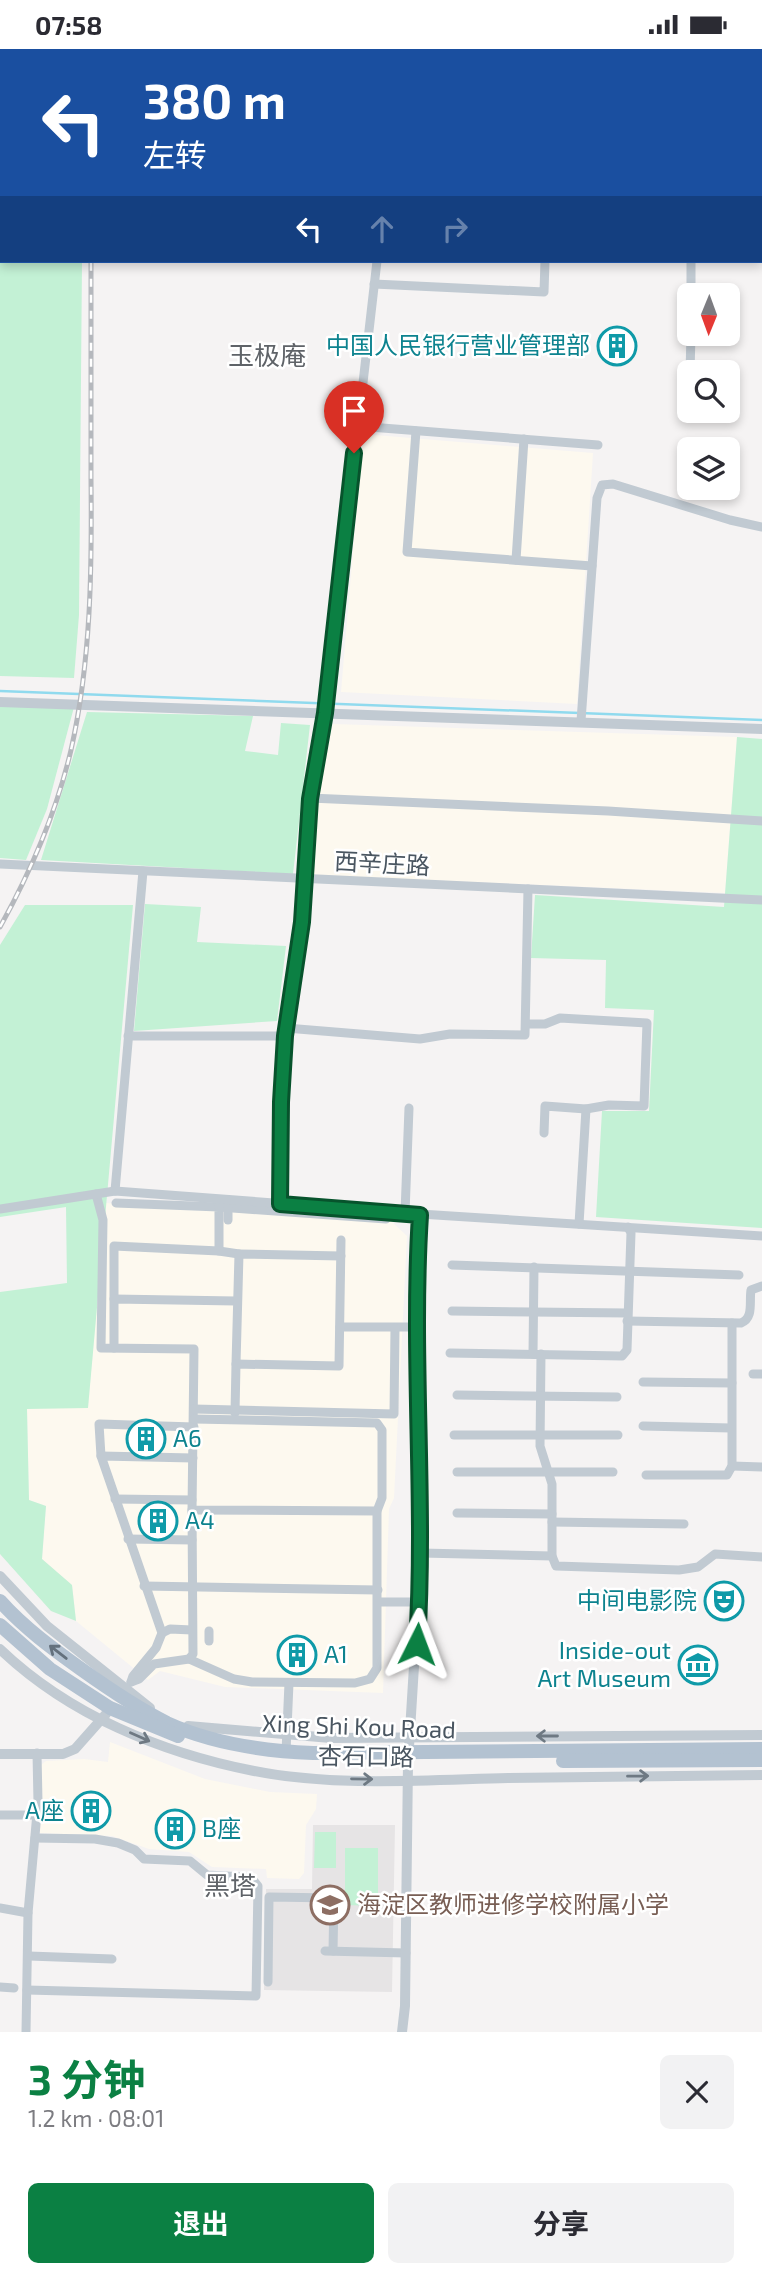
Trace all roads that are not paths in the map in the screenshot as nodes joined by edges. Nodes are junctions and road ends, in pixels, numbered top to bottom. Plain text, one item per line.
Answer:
1 (377, 263) edge
2 (545, 263) edge
3 (691, 263) edge
4 (691, 283) edge
5 (374, 284) junction
6 (357, 426) junction
7 (416, 431) junction
8 (524, 439) junction
9 (598, 445) dead end
10 (762, 527) edge
11 (516, 560) junction
12 (592, 566) junction
13 (0, 702) edge
14 (325, 713) junction
15 (581, 721) junction
16 (762, 729) edge
17 (310, 799) junction
18 (762, 821) edge
19 (0, 863) edge
20 (143, 871) junction
21 (304, 879) junction
22 (528, 889) junction
23 (762, 900) edge
24 (526, 1024) junction
25 (286, 1032) junction
26 (128, 1036) junction
27 (409, 1108) dead end
28 (586, 1109) junction
29 (544, 1133) dead end
30 (115, 1191) junction
31 (96, 1194) junction
32 (116, 1203) dead end
33 (280, 1204) junction
34 (224, 1207) junction
35 (0, 1209) edge
36 (405, 1213) junction
37 (420, 1215) junction
38 (386, 1219) dead end
39 (228, 1220) dead end
40 (579, 1224) junction
41 (628, 1227) junction
42 (762, 1236) edge
43 (341, 1240) dead end
44 (219, 1251) junction
45 (239, 1254) junction
46 (341, 1256) junction
47 (452, 1265) dead end
48 (534, 1267) junction
49 (629, 1271) junction
50 (739, 1275) dead end
51 (762, 1286) edge
52 (114, 1299) junction
53 (236, 1301) junction
54 (452, 1311) dead end
55 (627, 1317) junction
56 (732, 1323) junction
57 (340, 1327) junction
58 (418, 1327) junction
59 (395, 1328) junction
60 (114, 1348) junction
61 (450, 1353) dead end
62 (537, 1354) junction
63 (236, 1364) junction
64 (643, 1382) dead end
65 (732, 1383) junction
66 (457, 1395) dead end
67 (541, 1396) junction
68 (617, 1397) dead end
69 (235, 1409) junction
70 (194, 1418) junction
71 (235, 1420) junction
72 (643, 1426) dead end
73 (731, 1428) junction
74 (454, 1435) dead end
75 (618, 1435) dead end
76 (540, 1436) junction
77 (100, 1456) junction
78 (193, 1458) junction
79 (732, 1466) junction
80 (762, 1467) edge
81 (548, 1471) junction
82 (457, 1472) dead end
83 (613, 1472) dead end
84 (646, 1475) dead end
85 (115, 1499) junction
86 (192, 1505) junction
87 (377, 1511) junction
88 (457, 1513) dead end
89 (552, 1518) junction
90 (684, 1524) dead end
91 (128, 1539) junction
92 (192, 1540) junction
93 (421, 1553) junction
94 (552, 1556) junction
95 (762, 1557) edge
96 (0, 1576) edge
97 (144, 1585) junction
98 (191, 1586) junction
99 (378, 1590) junction
100 (0, 1601) edge
101 (378, 1602) junction
102 (419, 1602) junction
103 (0, 1625) edge
104 (192, 1630) junction
105 (209, 1630) dead end
106 (162, 1633) junction
107 (209, 1641) dead end
108 (0, 1649) edge
109 (189, 1659) junction
110 (289, 1682) junction
111 (117, 1699) junction
112 (169, 1723) junction
113 (288, 1735) junction
114 (762, 1735) edge
115 (411, 1738) junction
116 (762, 1749) edge
117 (286, 1752) junction
118 (37, 1753) junction
119 (0, 1754) edge
120 (611, 1756) junction
121 (409, 1758) junction
122 (762, 1760) edge
123 (762, 1775) edge
124 (607, 1777) junction
125 (409, 1780) junction
126 (0, 1815) edge
127 (37, 1815) junction
128 (35, 1838) junction
129 (0, 1908) edge
130 (29, 1913) junction
131 (406, 1953) junction
132 (29, 1956) junction
133 (112, 1959) dead end
134 (268, 1982) dead end
135 (0, 1987) edge
136 (14, 1988) dead end
137 (27, 1990) junction
138 (26, 2032) edge
139 (402, 2032) edge

1 - 5 street
2 - 5 street
3 - 4 street
5 - 6 street
6 - 7 street
6 - 14 street
7 - 8 street
7 - 11 street
8 - 9 street
8 - 11 street
10 - 12 street
11 - 12 street
12 - 15 street
13 - 14 street
14 - 15 street
14 - 17 street
15 - 16 street
17 - 18 street
17 - 21 street
19 - 20 street, 西辛庄路
20 - 21 street, 西辛庄路
20 - 26 street
21 - 22 street, 西辛庄路
21 - 25 street
22 - 23 street, 西辛庄路
22 - 24 street
24 - 25 street
24 - 28 street
25 - 26 street
25 - 33 street
26 - 30 street
27 - 36 street
28 - 29 street
28 - 40 street
30 - 31 street
30 - 33 street
31 - 35 street
31 - 60 street
32 - 34 street
33 - 36 street
34 - 38 street
34 - 39 street
34 - 44 street
36 - 37 street
37 - 40 street
37 - 58 street
40 - 41 street
41 - 42 street
41 - 49 street
43 - 46 street
44 - 45 street
44 - 52 street
45 - 46 street
45 - 53 street
46 - 57 street
47 - 48 street
48 - 49 street
48 - 62 street
49 - 50 street
49 - 55 street
51 - 56 street
52 - 53 street
52 - 60 street
53 - 63 street
54 - 55 street
55 - 56 street
55 - 62 street
56 - 65 street
57 - 59 street
57 - 63 street
58 - 59 street
58 - 93 street
59 - 69 street
60 - 70 street
61 - 62 street
62 - 67 street
63 - 69 street
64 - 65 street
65 - 73 street
66 - 67 street
67 - 68 street
67 - 76 street
69 - 70 street
69 - 71 street
70 - 71 street
70 - 77 street
70 - 78 street
71 - 87 street
72 - 73 street
73 - 79 street
74 - 76 street
75 - 76 street
76 - 81 street
77 - 78 street
77 - 85 street
78 - 86 street
79 - 80 street
79 - 84 street
81 - 82 street
81 - 83 street
81 - 89 street
85 - 86 street
85 - 91 street
86 - 87 street
86 - 92 street
87 - 99 street
88 - 89 street
89 - 90 street
89 - 94 street
91 - 92 street
91 - 97 street
92 - 98 street
93 - 94 street
93 - 102 street
94 - 95 street
96 - 111 street
97 - 98 street
97 - 106 street
98 - 99 street
98 - 104 street
99 - 101 street
111 -> 100 main road, Xing Shi Kou Road
101 - 102 street
101 - 110 street
102 - 115 street
103 - 111 main road, Xing Shi Kou Road
104 - 106 street
104 - 109 street
105 - 107 street
106 - 111 street
108 - 111 street, 杏石口路
109 - 110 street
109 - 111 street
110 - 113 street
111 - 112 main road, Xing Shi Kou Road
111 - 118 street
111 - 121 main road, Xing Shi Kou Road
111 -> 125 street, 杏石口路
112 - 113 street, 杏石口路
112 - 117 main road, Xing Shi Kou Road
113 - 115 street, 杏石口路
113 - 117 street
114 -> 115 street, 杏石口路
115 - 121 street
116 - 120 main road, Xing Shi Kou Road
117 - 121 main road, Xing Shi Kou Road
118 - 119 street
118 - 127 street
120 - 121 main road, Xing Shi Kou Road
120 - 122 main road, Xing Shi Kou Road
120 - 124 street
121 - 125 street
124 -> 123 street, 杏石口路
124 - 125 street, 杏石口路
125 - 131 street
126 - 127 street
127 - 128 street
128 - 130 street
128 - 137 street
129 - 130 street
130 - 132 street
131 - 134 street
131 - 139 street
132 - 133 street
132 - 137 street
135 - 136 street
137 - 138 street

